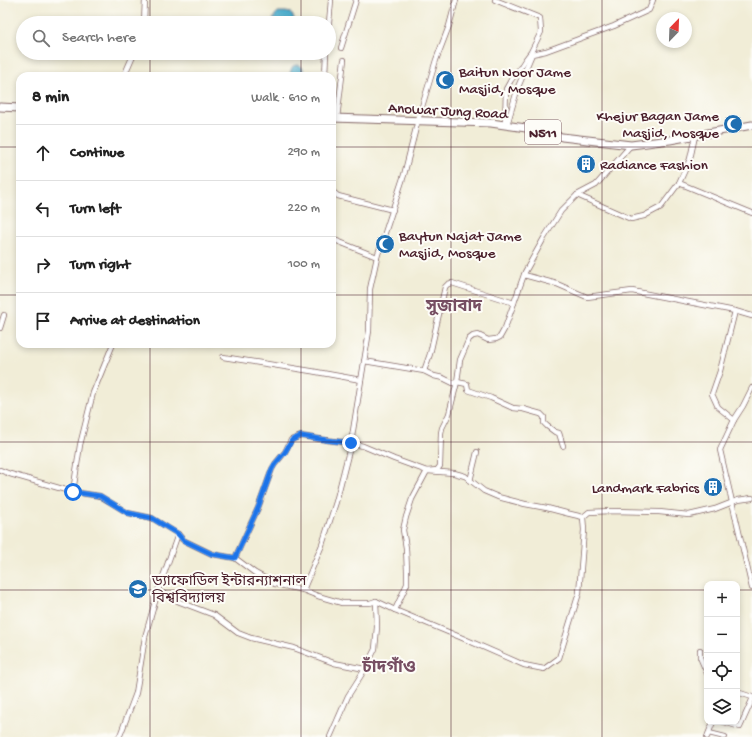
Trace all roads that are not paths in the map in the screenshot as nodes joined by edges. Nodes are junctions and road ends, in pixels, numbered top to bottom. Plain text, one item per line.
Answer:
1 (145, 0) edge
2 (331, 0) edge
3 (356, 0) edge
4 (456, 0) edge
5 (495, 0) edge
6 (653, 0) edge
7 (144, 16) edge
8 (330, 16) edge
9 (342, 48) dead end
10 (131, 60) edge
11 (326, 60) edge
12 (344, 60) dead end
13 (126, 72) edge
14 (325, 72) edge
15 (336, 106) edge
16 (0, 107) edge
17 (16, 108) edge
18 (336, 118) edge
19 (418, 120) junction
20 (506, 125) junction
21 (752, 125) edge
22 (695, 136) junction
23 (631, 145) junction
24 (679, 184) junction
25 (336, 194) edge
26 (577, 196) junction
27 (393, 210) junction
28 (752, 213) edge
29 (336, 241) edge
30 (377, 257) junction
31 (524, 275) junction
32 (514, 303) junction
33 (735, 311) junction
34 (4, 315) dead end
35 (752, 316) edge
36 (0, 328) edge
37 (111, 348) edge
38 (222, 357) dead end
39 (364, 361) junction
40 (424, 371) junction
41 (362, 380) junction
42 (457, 382) junction
43 (752, 388) edge
44 (734, 420) junction
45 (351, 443) junction
46 (563, 446) dead end
47 (477, 452) dead end
48 (0, 470) edge
49 (427, 471) junction
50 (470, 481) junction
51 (73, 492) junction
52 (752, 498) edge
53 (732, 502) junction
54 (583, 517) junction
55 (178, 534) junction
56 (235, 558) junction
57 (752, 588) edge
58 (303, 590) junction
59 (158, 591) junction
60 (376, 600) junction
61 (395, 610) junction
62 (700, 650) dead end
63 (704, 666) edge
64 (365, 669) junction
65 (740, 693) edge
66 (752, 699) edge
67 (712, 725) edge
68 (734, 725) edge
69 (708, 735) edge
70 (119, 737) edge
71 (330, 737) edge
72 (725, 737) edge

1 - 7 street
2 - 8 street
3 - 9 street
4 - 19 street
5 - 20 street
6 - 20 street
10 - 13 street
11 - 14 street
12 - 15 street
16 - 17 highway
18 - 19 highway, Anowar Jung Road / N511
19 - 20 highway, Anowar Jung Road / N511
19 - 27 street
20 - 23 highway, Anowar Jung Road / N511
21 - 22 highway, Anowar Jung Road / N511
22 - 23 highway, Anowar Jung Road / N511
22 - 24 street
23 - 26 street
24 - 26 street
24 - 28 street
25 - 27 street
26 - 31 street
27 - 30 street
29 - 30 street
30 - 39 street
31 - 32 street
31 - 33 street
32 - 40 street
32 - 42 street
33 - 35 street
33 - 44 street
34 - 36 street
37 - 51 street
38 - 41 street
39 - 40 street
39 - 41 street
40 - 42 street
41 - 45 street
42 - 46 street
42 - 49 street
43 - 44 street
44 - 53 street
45 - 49 street
45 - 56 street
45 - 58 street
47 - 50 street
48 - 51 street
49 - 50 street
49 - 61 street
50 - 54 street
51 - 55 street
52 - 53 street
53 - 54 street
53 - 57 street
54 - 61 street
55 - 56 street
55 - 59 street
56 - 58 street
58 - 60 street
59 - 64 street
59 - 70 street
60 - 61 street
60 - 64 street
62 - 63 street
64 - 71 street
65 - 66 street
66 - 68 street
67 - 69 street
69 - 72 street

